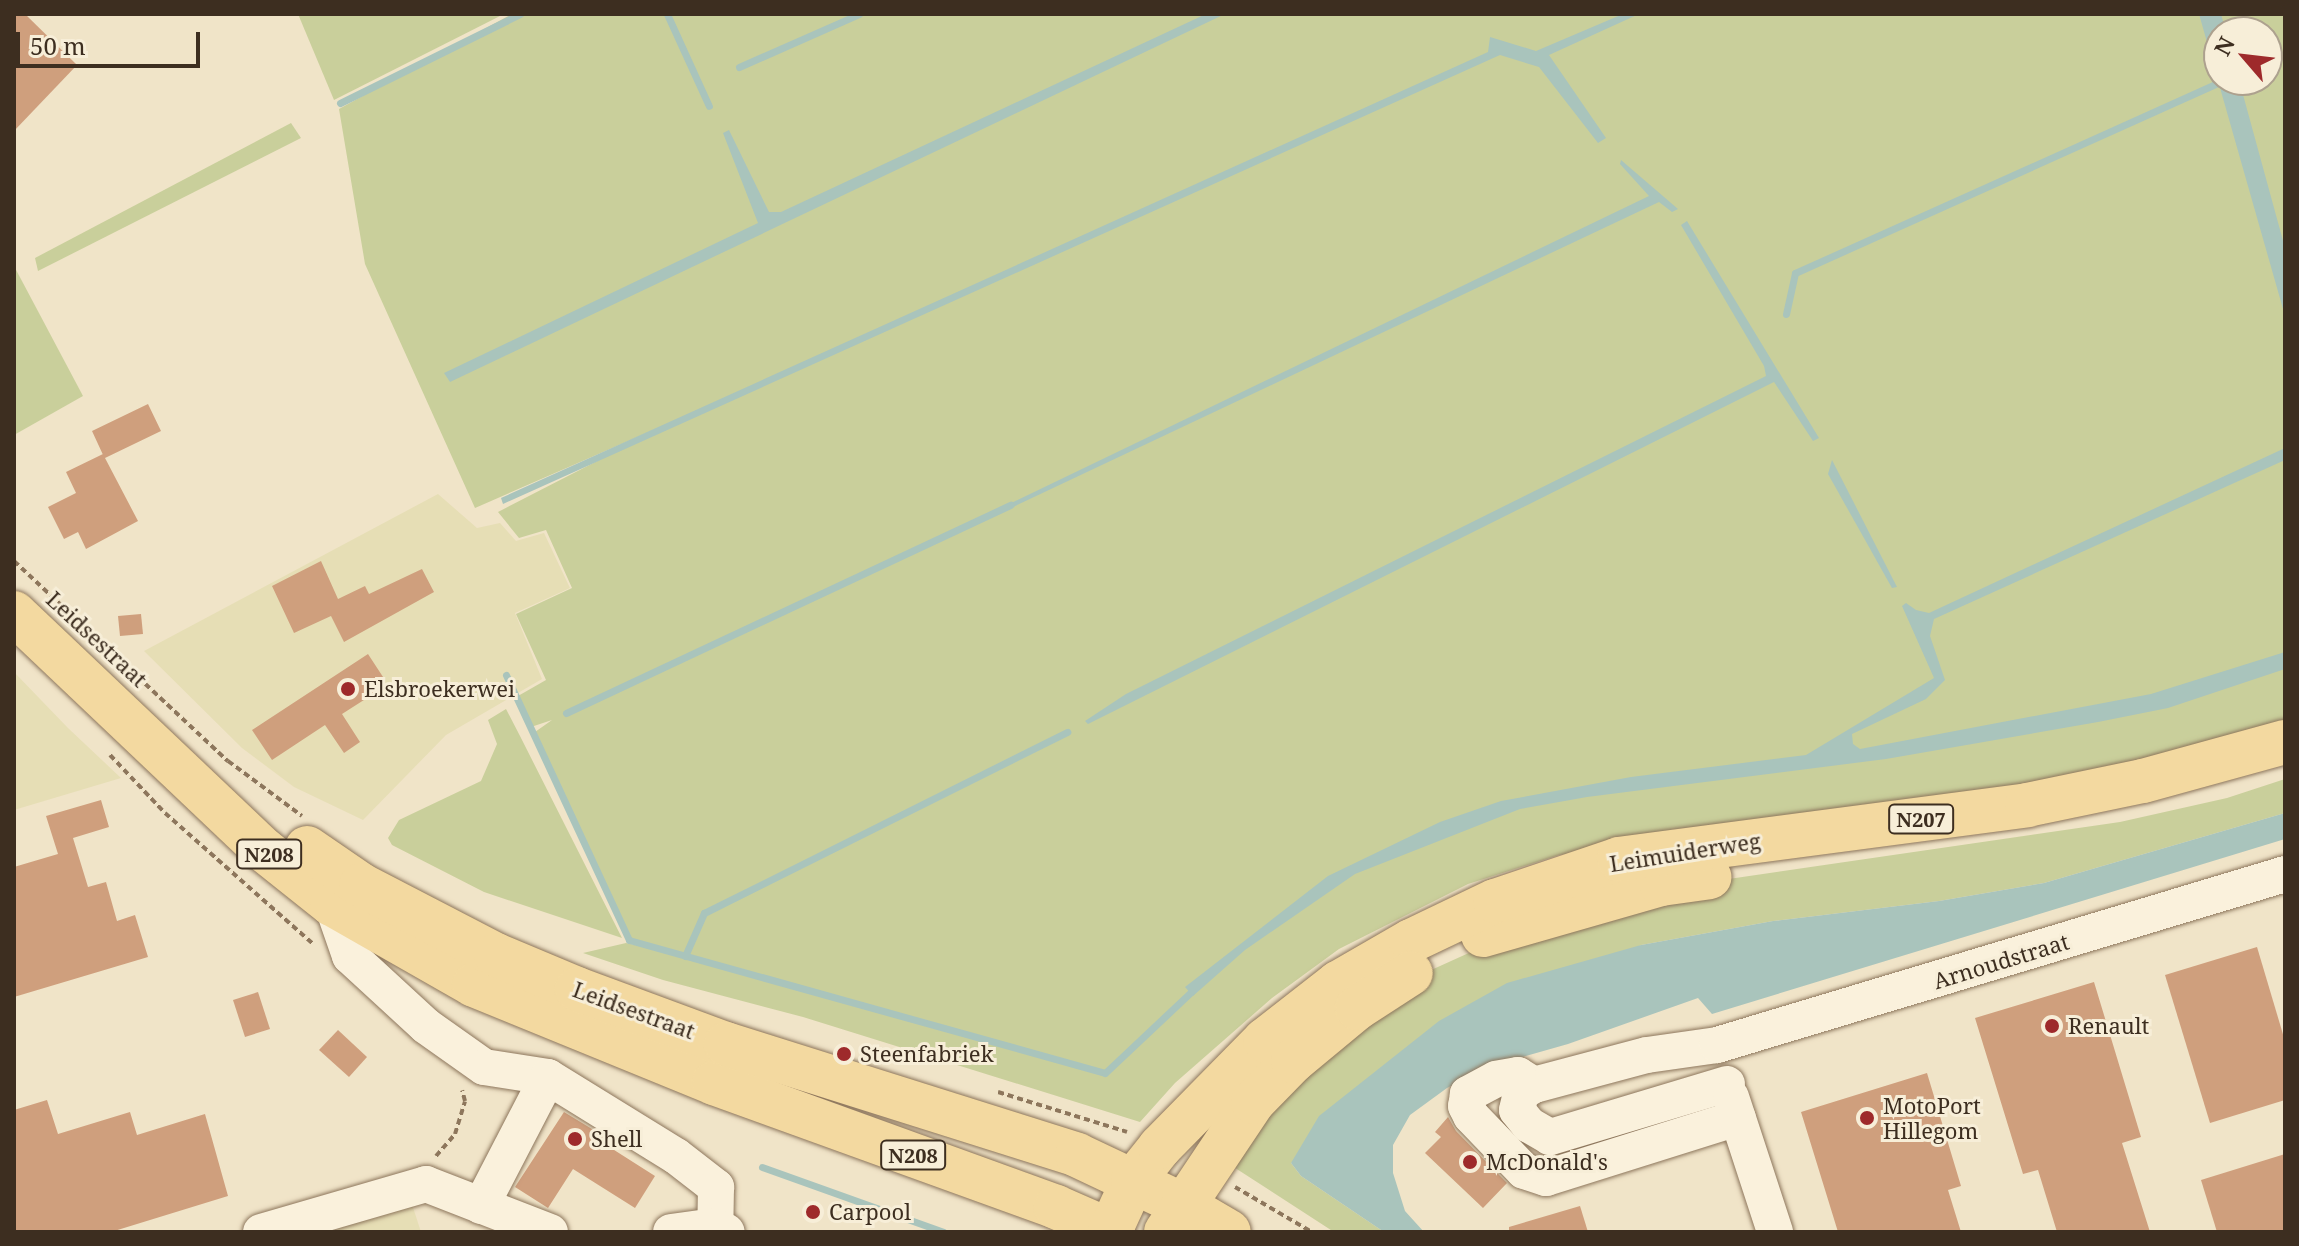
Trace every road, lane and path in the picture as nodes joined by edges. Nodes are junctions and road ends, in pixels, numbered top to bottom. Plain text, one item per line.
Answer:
1 (14, 561) edge
2 (14, 613) edge
3 (91, 687) junction
4 (2285, 742) edge
5 (110, 754) dead end
6 (2285, 773) edge
7 (309, 821) dead end
8 (2285, 874) edge
9 (332, 904) junction
10 (325, 955) dead end
11 (1717, 1045) junction
12 (548, 1077) junction
13 (459, 1078) dead end
14 (1534, 1085) junction
15 (991, 1089) dead end
16 (1733, 1101) junction
17 (1093, 1120) dead end
18 (1133, 1181) junction
19 (426, 1184) junction
20 (481, 1206) junction
21 (1175, 1218) edge
22 (721, 1229) edge
23 (261, 1232) edge
24 (550, 1232) edge
25 (671, 1232) edge
26 (1111, 1232) edge
27 (1229, 1232) edge
28 (1775, 1232) edge

1 - 7 path, Leidsestraat
2 - 3 main road, Leidsestraat / N208
3 - 9 main road, Leidsestraat / N208
3 - 18 main road, Leidsestraat / N208
4 - 18 main road, Leimuiderweg / N207
5 - 10 path
6 - 21 main road, Leimuiderweg / N207
8 - 11 street, Arnoudstraat
9 - 12 street
9 - 26 main road, Leidsestraat / N208
11 - 14 street, Arnoudstraat
11 - 16 street
12 - 20 street
12 - 22 street
13 - 19 path
14 - 16 street
14 - 16 street, Arnoudstraat
15 - 17 path
16 - 28 street
18 - 21 main road, Leidsestraat / N208
18 - 26 main road, N207
19 - 20 street
19 - 23 street
20 - 24 street
21 - 27 main road, Leidsestraat / N208
22 - 25 street

